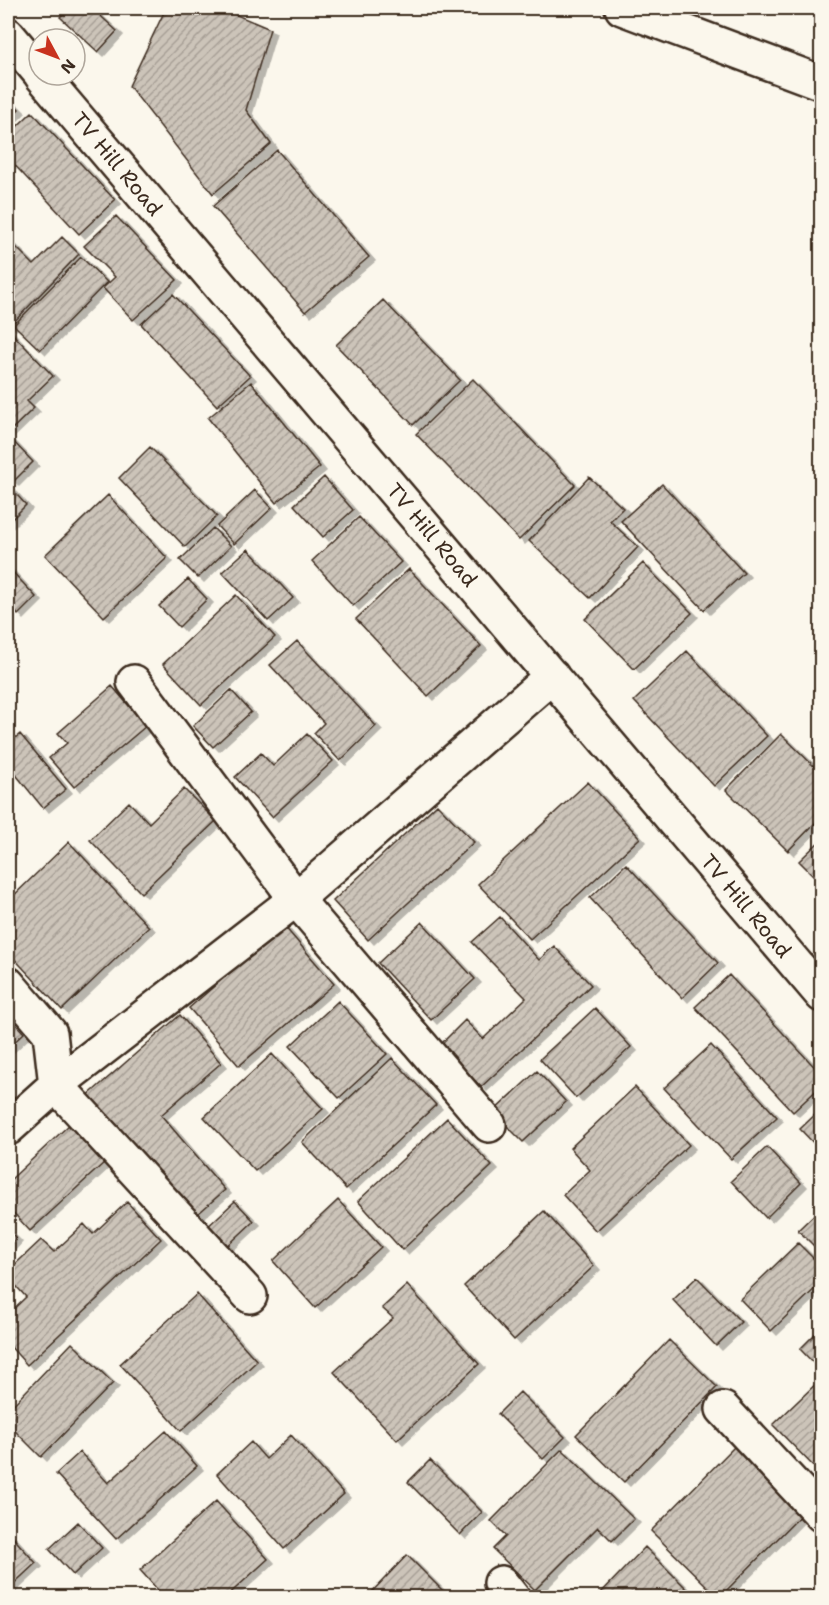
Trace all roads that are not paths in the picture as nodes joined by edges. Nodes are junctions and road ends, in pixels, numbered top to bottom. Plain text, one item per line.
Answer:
1 (622, 8) edge
2 (8, 35) edge
3 (27, 58) edge
4 (822, 83) edge
5 (51, 87) edge
6 (552, 676) junction
7 (134, 682) dead end
8 (296, 899) junction
9 (8, 984) edge
10 (822, 995) edge
11 (56, 1085) junction
12 (489, 1125) dead end
13 (8, 1128) edge
14 (250, 1296) dead end
15 (723, 1409) dead end
16 (822, 1515) edge

1 - 4 street
2 - 3 street, TV Hill Road
5 - 6 street, TV Hill Road
6 - 8 street
6 - 10 street, TV Hill Road
7 - 8 street
8 - 11 street
8 - 12 street
9 - 11 street
11 - 13 street
11 - 14 street
15 - 16 street

